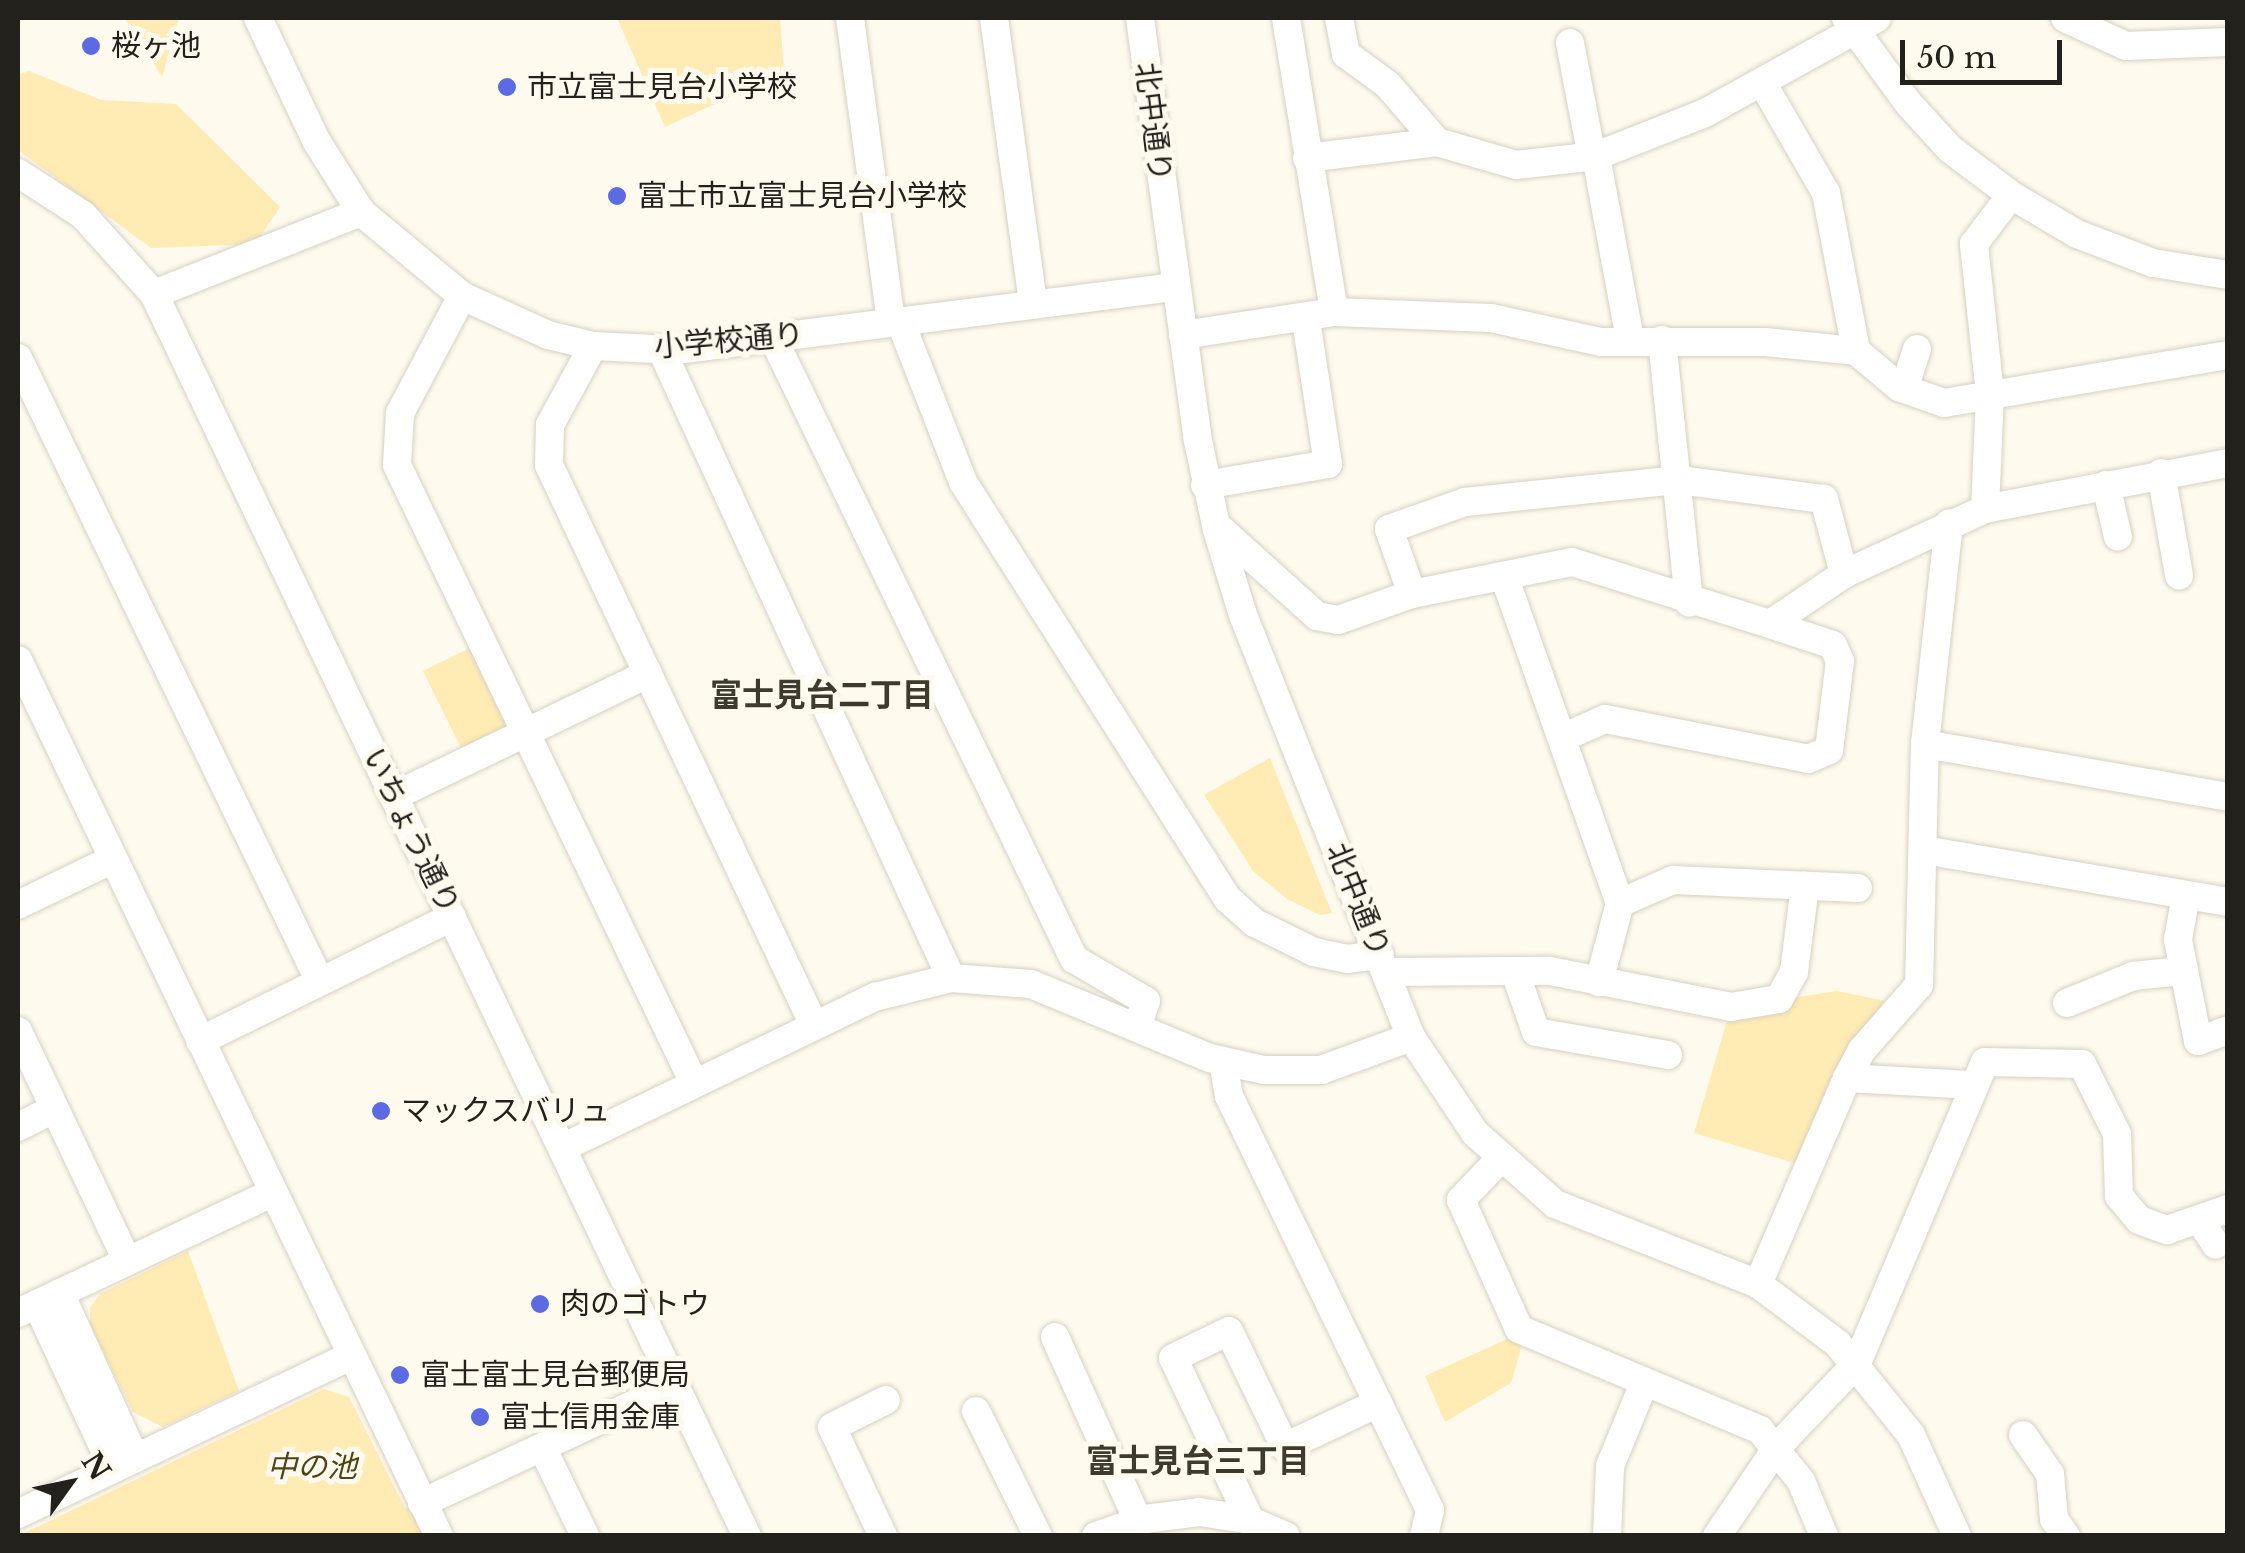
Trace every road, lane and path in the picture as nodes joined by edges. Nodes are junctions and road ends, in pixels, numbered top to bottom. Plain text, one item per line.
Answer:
1 (258, 18) edge
2 (850, 18) edge
3 (994, 18) edge
4 (1140, 18) edge
5 (1286, 18) edge
6 (1339, 18) edge
7 (2065, 18) edge
8 (1860, 22) edge
9 (2228, 42) edge
10 (1570, 43) dead end
11 (1763, 84) junction
12 (1437, 142) junction
13 (1594, 156) junction
14 (1308, 158) junction
15 (18, 173) edge
16 (2010, 195) junction
17 (361, 212) junction
18 (2228, 275) edge
19 (1175, 287) junction
20 (154, 294) junction
21 (462, 296) junction
22 (1032, 301) junction
23 (1334, 312) junction
24 (1306, 320) junction
25 (896, 321) junction
26 (1183, 336) junction
27 (1630, 338) junction
28 (774, 340) junction
29 (1662, 340) junction
30 (593, 346) junction
31 (1917, 349) dead end
32 (662, 351) junction
33 (1856, 351) junction
34 (2228, 354) edge
35 (18, 358) edge
36 (1904, 389) junction
37 (1990, 394) junction
38 (2228, 462) edge
39 (2160, 473) junction
40 (1679, 480) junction
41 (1206, 485) junction
42 (2106, 485) junction
43 (1985, 509) junction
44 (1949, 523) junction
45 (1216, 524) junction
46 (2118, 536) dead end
47 (1844, 574) junction
48 (2179, 575) dead end
49 (1504, 576) junction
50 (1412, 594) junction
51 (1689, 602) junction
52 (1770, 624) junction
53 (18, 660) edge
54 (648, 674) junction
55 (526, 733) junction
56 (1562, 738) junction
57 (1925, 744) junction
58 (394, 796) junction
59 (2228, 797) edge
60 (1924, 850) junction
61 (112, 859) junction
62 (1805, 886) junction
63 (1858, 888) dead end
64 (2186, 895) junction
65 (2228, 902) edge
66 (1620, 903) junction
67 (18, 905) edge
68 (452, 917) junction
69 (1384, 963) junction
70 (2183, 971) junction
71 (1516, 975) junction
72 (951, 978) junction
73 (320, 982) junction
74 (1599, 982) junction
75 (2067, 1003) dead end
76 (814, 1025) junction
77 (1137, 1027) junction
78 (2228, 1030) edge
79 (18, 1031) edge
80 (1411, 1037) junction
81 (200, 1041) junction
82 (1668, 1055) dead end
83 (1223, 1062) junction
84 (1847, 1078) junction
85 (694, 1083) junction
86 (1974, 1085) junction
87 (54, 1109) junction
88 (18, 1128) edge
89 (562, 1148) junction
90 (1500, 1159) junction
91 (272, 1192) junction
92 (2228, 1209) edge
93 (127, 1261) junction
94 (1758, 1284) junction
95 (38, 1303) edge
96 (1056, 1337) dead end
97 (350, 1356) junction
98 (1857, 1362) junction
99 (1644, 1383) junction
100 (676, 1385) junction
101 (886, 1400) dead end
102 (1378, 1403) junction
103 (976, 1411) dead end
104 (2022, 1435) dead end
105 (1778, 1446) junction
106 (542, 1447) junction
107 (124, 1463) junction
108 (422, 1503) junction
109 (18, 1514) edge
110 (1250, 1520) junction
111 (1138, 1521) junction
112 (439, 1536) edge
113 (585, 1536) edge
114 (748, 1536) edge
115 (883, 1536) edge
116 (1038, 1536) edge
117 (1096, 1536) edge
118 (1286, 1536) edge
119 (1424, 1536) edge
120 (1607, 1536) edge
121 (1717, 1536) edge
122 (1824, 1536) edge
123 (1957, 1536) edge
124 (2066, 1536) edge

1 - 17 street, 小学校通り
2 - 25 street
3 - 22 street
4 - 19 street, 北中通り
5 - 14 street
6 - 12 street
7 - 9 street
8 - 11 street
8 - 16 street
10 - 13 street
11 - 13 street
11 - 33 street
12 - 13 street
12 - 14 street
13 - 27 street
14 - 23 street
15 - 20 street, いちょう通り
16 - 18 street
16 - 37 street
17 - 20 street
17 - 21 street, 小学校通り
19 - 22 street, 小学校通り
19 - 26 street, 北中通り
20 - 58 street, いちょう通り
21 - 30 street, 小学校通り
21 - 55 street
22 - 25 street, 小学校通り
23 - 24 street
23 - 27 street
24 - 26 street
24 - 41 street
25 - 28 street, 小学校通り
25 - 69 street
26 - 41 street, 北中通り
27 - 29 street
28 - 32 street, 小学校通り
28 - 77 street
29 - 33 street
29 - 40 street
30 - 32 street, 小学校通り
30 - 54 street
31 - 36 street
32 - 72 street
33 - 36 street
34 - 37 street
35 - 73 street
36 - 37 street
37 - 43 street
38 - 39 street
39 - 42 street
39 - 48 street
40 - 47 street
40 - 50 street
40 - 51 street
41 - 45 street, 北中通り
42 - 43 street
42 - 46 street
43 - 44 street
44 - 47 street
44 - 57 street
45 - 50 street
45 - 69 street, 北中通り
47 - 52 street
49 - 50 street
49 - 51 street
49 - 56 street
51 - 52 street
52 - 56 street
53 - 61 street
54 - 55 street
54 - 76 street
55 - 58 street
55 - 85 street
56 - 66 street
57 - 59 street
57 - 60 street
58 - 68 street, いちょう通り
60 - 64 street
60 - 84 street
61 - 67 street
61 - 81 street
62 - 63 street
62 - 66 street
62 - 74 street
64 - 65 street
64 - 70 street
66 - 74 street
68 - 73 street
68 - 89 street, いちょう通り
69 - 71 street
69 - 80 street, 北中通り
70 - 75 street
70 - 78 street
71 - 74 street
71 - 82 street
72 - 76 street
72 - 77 street
73 - 81 street
76 - 85 street
77 - 83 street
79 - 87 street
80 - 83 street
80 - 90 street, 北中通り
81 - 91 street
83 - 102 street
84 - 86 street
84 - 94 street
85 - 89 street
86 - 92 street
86 - 98 street
87 - 88 street
87 - 93 street
89 - 100 street, いちょう通り
90 - 94 street, 北中通り
90 - 99 street
91 - 93 street
91 - 97 street
93 - 95 street
94 - 98 street, 北中通り
95 - 107 street
96 - 111 street
97 - 107 street
97 - 108 street
98 - 105 street
98 - 123 street, 北中通り
99 - 105 street
99 - 120 street
100 - 106 street
100 - 114 street, いちょう通り
101 - 115 street
102 - 110 street
102 - 119 street
103 - 116 street
104 - 124 street
105 - 121 street
105 - 122 street
106 - 108 street
106 - 113 street
107 - 109 street
108 - 112 street
110 - 111 street
110 - 118 street
111 - 117 street

